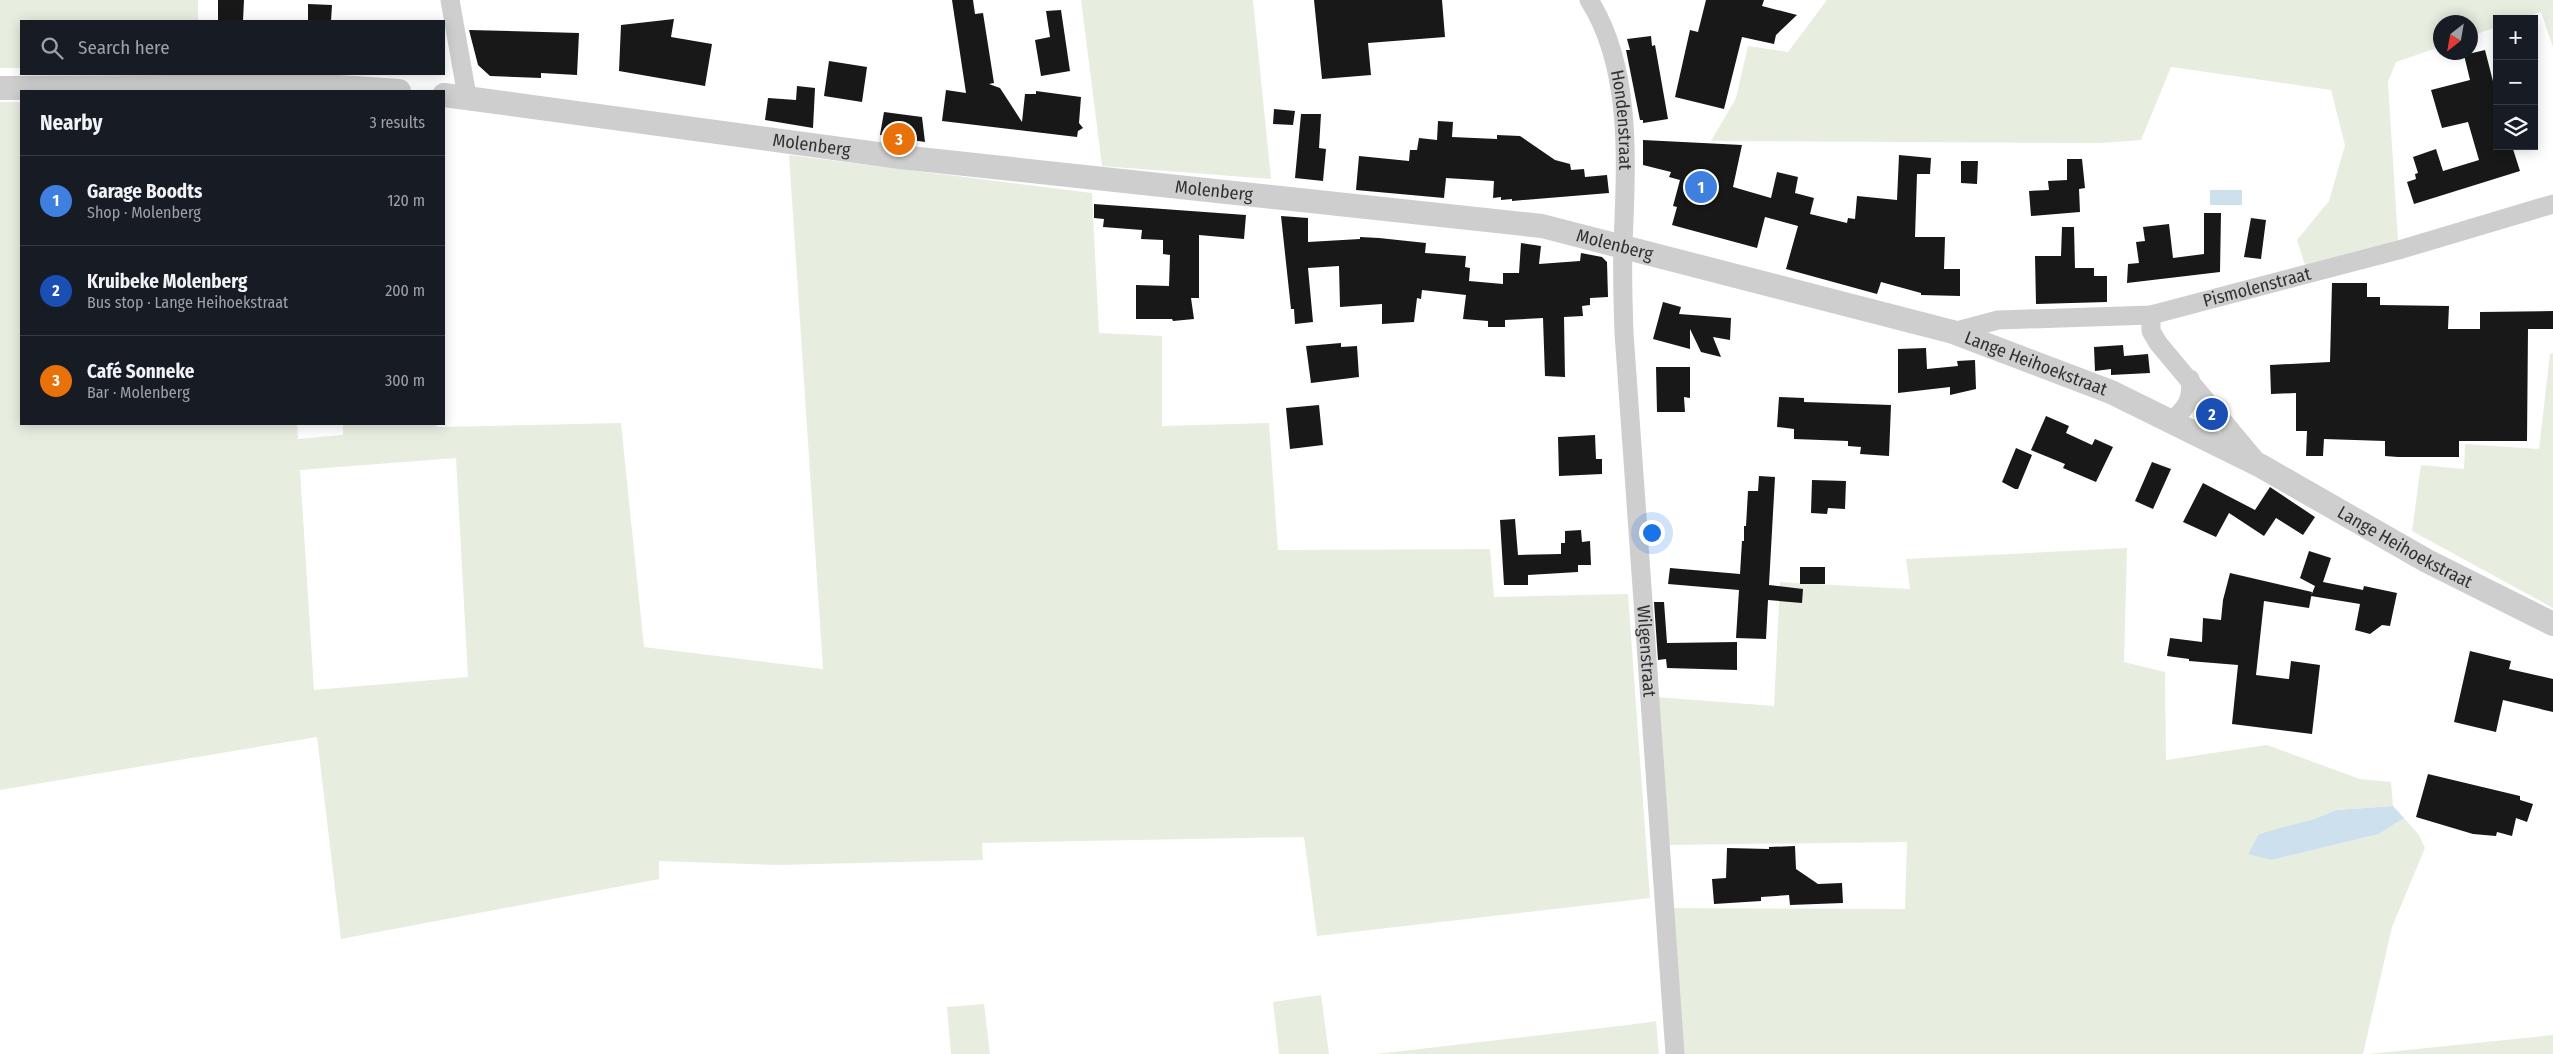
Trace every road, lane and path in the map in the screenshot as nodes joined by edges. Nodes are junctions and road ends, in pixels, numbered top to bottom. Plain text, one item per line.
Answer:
1 (450, 0) edge
2 (1589, 0) edge
3 (0, 88) edge
4 (384, 90) edge
5 (455, 95) edge
6 (2553, 204) edge
7 (1623, 246) junction
8 (2151, 315) junction
9 (1953, 332) junction
10 (2190, 379) junction
11 (2171, 421) junction
12 (2261, 466) junction
13 (2553, 624) edge
14 (1675, 1054) edge

1 - 5 street
2 - 7 street, Hondenstraat
3 - 4 street
5 - 7 street, Molenberg
6 - 8 street, Pismolenstraat
7 - 9 street, Molenberg
7 - 14 street, Wilgenstraat
8 - 9 street, Pismolenstraat
8 - 10 street, Lange Heihoekstraat
9 - 11 street, Lange Heihoekstraat
10 - 11 street
10 - 12 street, Lange Heihoekstraat
11 - 12 street, Lange Heihoekstraat
12 - 13 street, Lange Heihoekstraat

